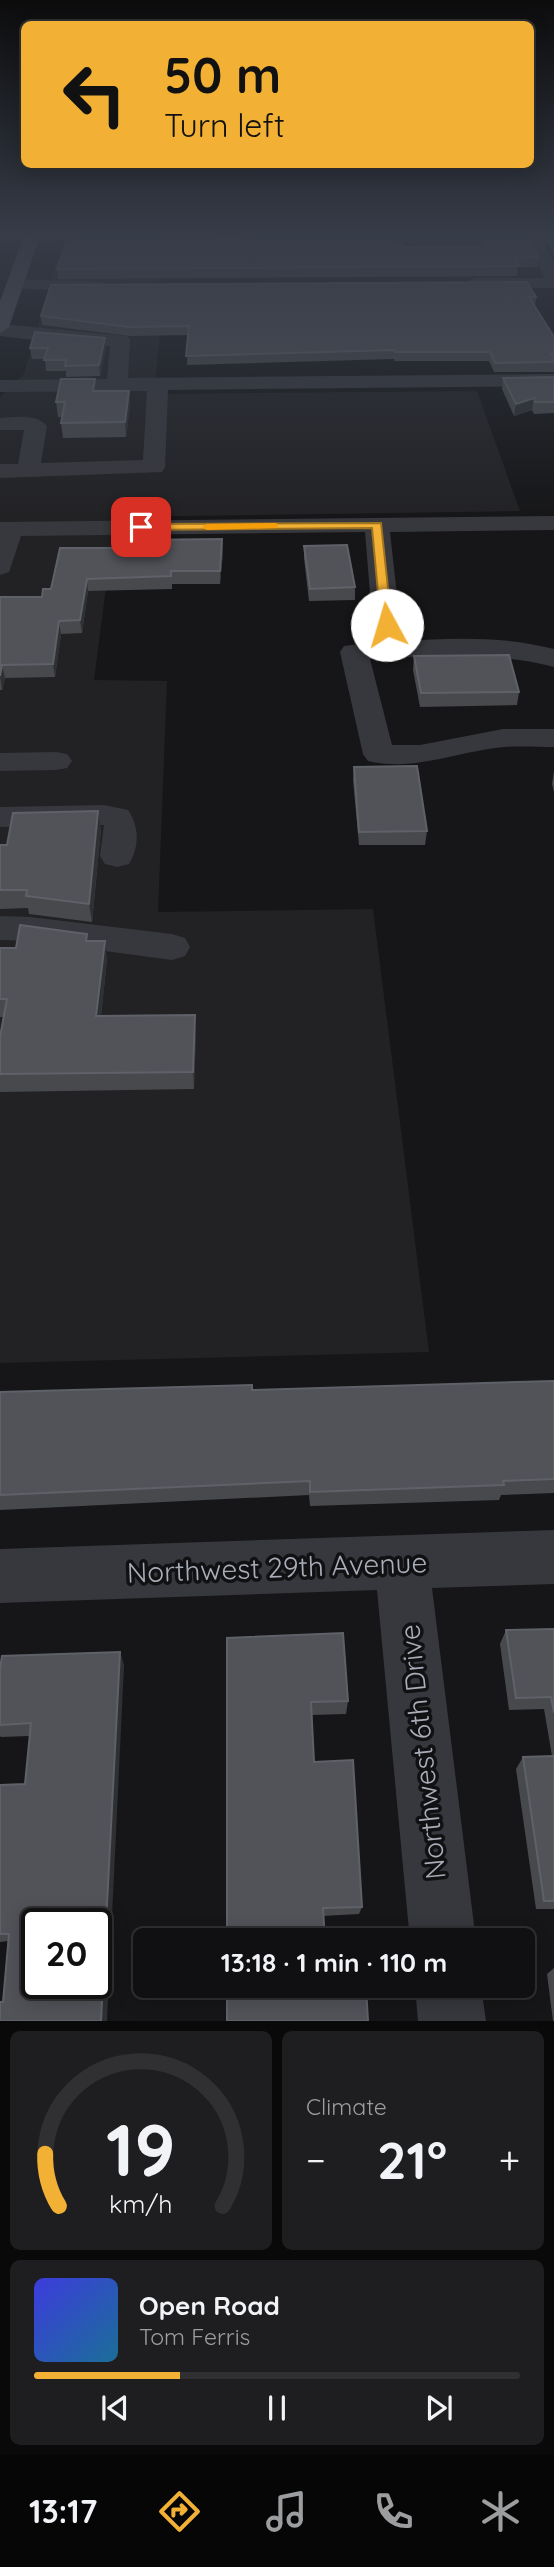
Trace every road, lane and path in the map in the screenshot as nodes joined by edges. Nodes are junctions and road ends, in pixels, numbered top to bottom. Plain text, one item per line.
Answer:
1 (16, 330) edge
2 (554, 380) edge
3 (117, 385) junction
4 (158, 385) junction
5 (0, 386) edge
6 (0, 424) edge
7 (28, 470) junction
8 (0, 471) edge
9 (554, 523) edge
10 (377, 525) junction
11 (5, 529) edge
12 (0, 567) edge
13 (389, 650) junction
14 (554, 658) edge
15 (554, 738) edge
16 (56, 761) dead end
17 (0, 762) edge
18 (0, 817) edge
19 (117, 856) dead end
20 (0, 928) edge
21 (172, 947) dead end
22 (554, 1557) edge
23 (402, 1563) junction
24 (0, 1576) edge
25 (442, 1928) edge
26 (449, 1998) edge
27 (452, 2021) edge

1 - 3 street
2 - 4 street
3 - 4 street
3 - 5 street
4 - 7 street
6 - 7 street
7 - 8 street
9 - 10 street
10 - 11 street
10 - 13 street
11 - 12 street
13 - 14 street
13 - 15 street
16 - 17 street
18 - 19 street
20 - 21 street
22 - 23 street, Northwest 29th Avenue
23 - 24 street, Northwest 29th Avenue
23 - 25 street, Northwest 6th Drive
26 - 27 street

